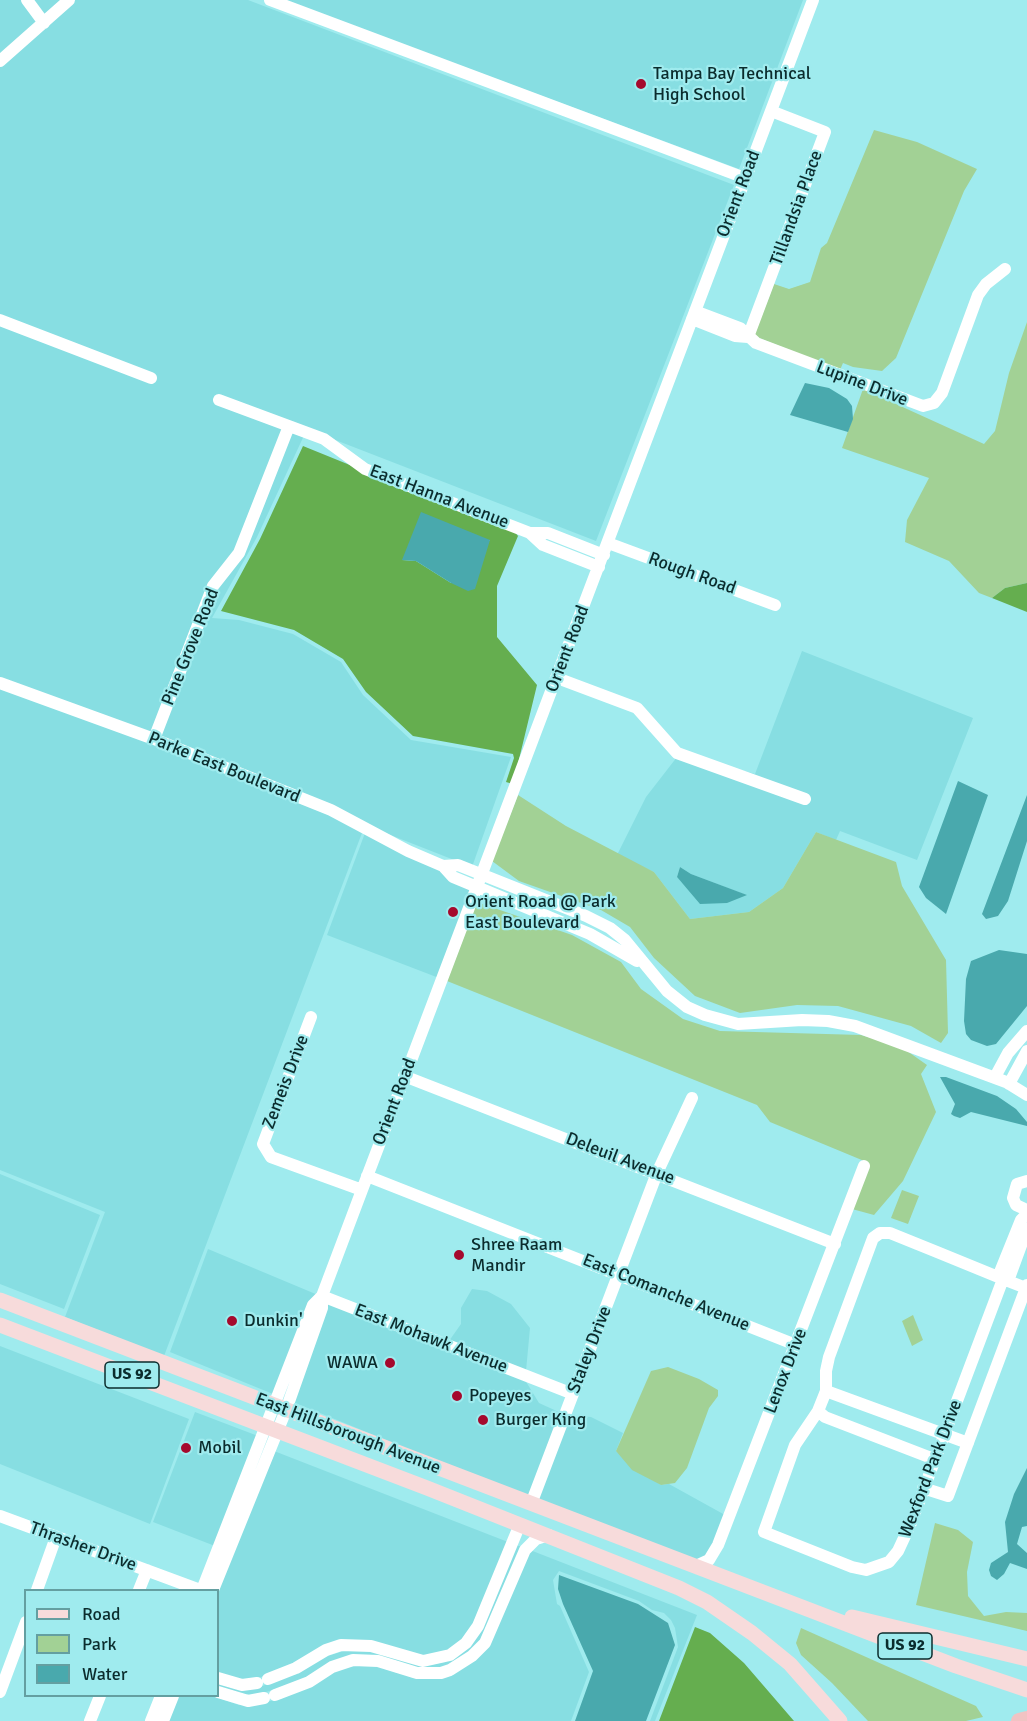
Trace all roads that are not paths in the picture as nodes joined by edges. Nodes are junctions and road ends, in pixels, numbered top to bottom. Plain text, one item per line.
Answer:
1 (27, 0) edge
2 (69, 0) edge
3 (270, 0) edge
4 (813, 0) edge
5 (44, 23) junction
6 (0, 61) edge
7 (771, 111) junction
8 (745, 178) junction
9 (1005, 269) dead end
10 (694, 315) junction
11 (0, 320) edge
12 (748, 338) junction
13 (151, 378) dead end
14 (219, 400) dead end
15 (289, 426) junction
16 (530, 533) junction
17 (606, 549) junction
18 (599, 567) junction
19 (776, 605) dead end
20 (557, 678) junction
21 (0, 683) edge
22 (154, 739) junction
23 (805, 799) dead end
24 (443, 866) junction
25 (483, 874) junction
26 (478, 889) junction
27 (643, 964) junction
28 (311, 1017) dead end
29 (1027, 1031) edge
30 (1027, 1051) edge
31 (404, 1077) junction
32 (995, 1077) junction
33 (1010, 1084) junction
34 (1027, 1095) edge
35 (692, 1098) dead end
36 (864, 1166) dead end
37 (657, 1173) junction
38 (367, 1176) junction
39 (1027, 1181) edge
40 (362, 1190) junction
41 (1027, 1212) edge
42 (1027, 1229) edge
43 (835, 1244) junction
44 (618, 1274) junction
45 (1003, 1279) junction
46 (1026, 1287) edge
47 (322, 1296) junction
48 (0, 1300) edge
49 (0, 1324) edge
50 (796, 1345) junction
51 (826, 1391) junction
52 (573, 1394) junction
53 (279, 1408) junction
54 (818, 1411) junction
55 (271, 1428) junction
56 (944, 1434) junction
57 (968, 1443) junction
58 (934, 1459) junction
59 (427, 1488) junction
60 (923, 1488) junction
61 (531, 1504) junction
62 (0, 1515) edge
63 (520, 1524) junction
64 (550, 1535) junction
65 (56, 1537) junction
66 (622, 1539) junction
67 (696, 1566) junction
68 (147, 1570) junction
69 (37, 1589) edge
70 (139, 1589) edge
71 (198, 1589) edge
72 (201, 1589) edge
73 (213, 1589) edge
74 (784, 1600) junction
75 (24, 1627) edge
76 (1027, 1659) edge
77 (219, 1678) edge
78 (1, 1686) edge
79 (1027, 1690) edge
80 (219, 1692) edge
81 (99, 1697) edge
82 (160, 1697) edge
83 (172, 1697) edge
84 (1027, 1719) edge
85 (90, 1721) edge
86 (151, 1721) edge
87 (163, 1721) edge
88 (840, 1721) edge
89 (1019, 1721) edge

1 - 5 street
2 - 5 street
3 - 8 street
4 - 7 street, Orient Road
5 - 6 street
7 - 8 street, Orient Road
7 - 12 street, Tillandsia Place
8 - 10 street, Orient Road
9 - 12 street, Lupine Drive
10 - 12 street
10 - 17 street, Orient Road
11 - 13 street
14 - 15 street, East Hanna Avenue
15 - 16 street, East Hanna Avenue
15 - 22 street, Pine Grove Road
16 - 17 street, East Hanna Avenue
16 - 18 street, East Hanna Avenue
17 - 18 street, Orient Road
17 - 19 street, Rough Road
18 - 20 street, Orient Road
20 - 23 street
20 - 25 street, Orient Road
21 - 22 street, Parke East Boulevard
22 - 24 street, Parke East Boulevard
24 - 25 street, Parke East Boulevard
24 - 26 street, Parke East Boulevard
25 - 26 street, Orient Road
25 - 27 street
26 - 27 street
26 - 31 street, Orient Road
27 - 32 street
28 - 40 street, Zemeis Drive
29 - 32 street
30 - 33 street
31 - 37 street, Deleuil Avenue
31 - 38 street, Orient Road
32 - 33 street
33 - 34 street
35 - 37 street, Staley Drive
36 - 43 street, Lenox Drive
37 - 43 street, Deleuil Avenue
37 - 44 street, Staley Drive
38 - 40 street, Orient Road
38 - 44 street, East Comanche Avenue
39 - 41 street, Wexford Park Drive
40 - 47 street, Orient Road
41 - 45 street, Wexford Park Drive
42 - 45 street, Wexford Park Drive
43 - 50 street, Lenox Drive
44 - 50 street, East Comanche Avenue
44 - 52 street, Staley Drive
45 - 46 street
45 - 51 street
45 - 56 street, Wexford Park Drive
46 - 57 street
47 - 52 street, East Mohawk Avenue
47 - 53 street, Orient Road
48 - 53 main road, East Hillsborough Avenue / US 92
49 - 55 main road, East Hillsborough Avenue / US 92
50 - 67 street, Lenox Drive
51 - 54 street
51 - 56 street
52 - 61 street, Staley Drive
53 - 55 street, Orient Road
53 - 61 main road, East Hillsborough Avenue / US 92
54 - 58 street
54 - 60 street, Wexford Park Drive
55 - 59 main road, US 92
55 - 72 street, Orient Road
55 - 73 street, Orient Road
56 - 57 street
56 - 58 street, Wexford Park Drive
57 - 60 street
58 - 60 street, Wexford Park Drive
59 - 61 main road
59 - 63 main road, US 92
61 - 66 main road, East Hillsborough Avenue / US 92
62 - 65 street, Thrasher Drive
63 - 64 main road, US 92
63 - 66 main road
63 - 77 street
64 - 80 street
64 - 88 main road, US 92
65 - 68 street, Thrasher Drive
65 - 69 street
66 - 67 main road, East Hillsborough Avenue / US 92
67 - 74 main road, US 92
68 - 70 street
68 - 71 street, Thrasher Drive
74 - 76 main road
74 - 79 main road, US 92
75 - 78 street
81 - 85 street
82 - 86 street
83 - 87 street
84 - 89 highway

